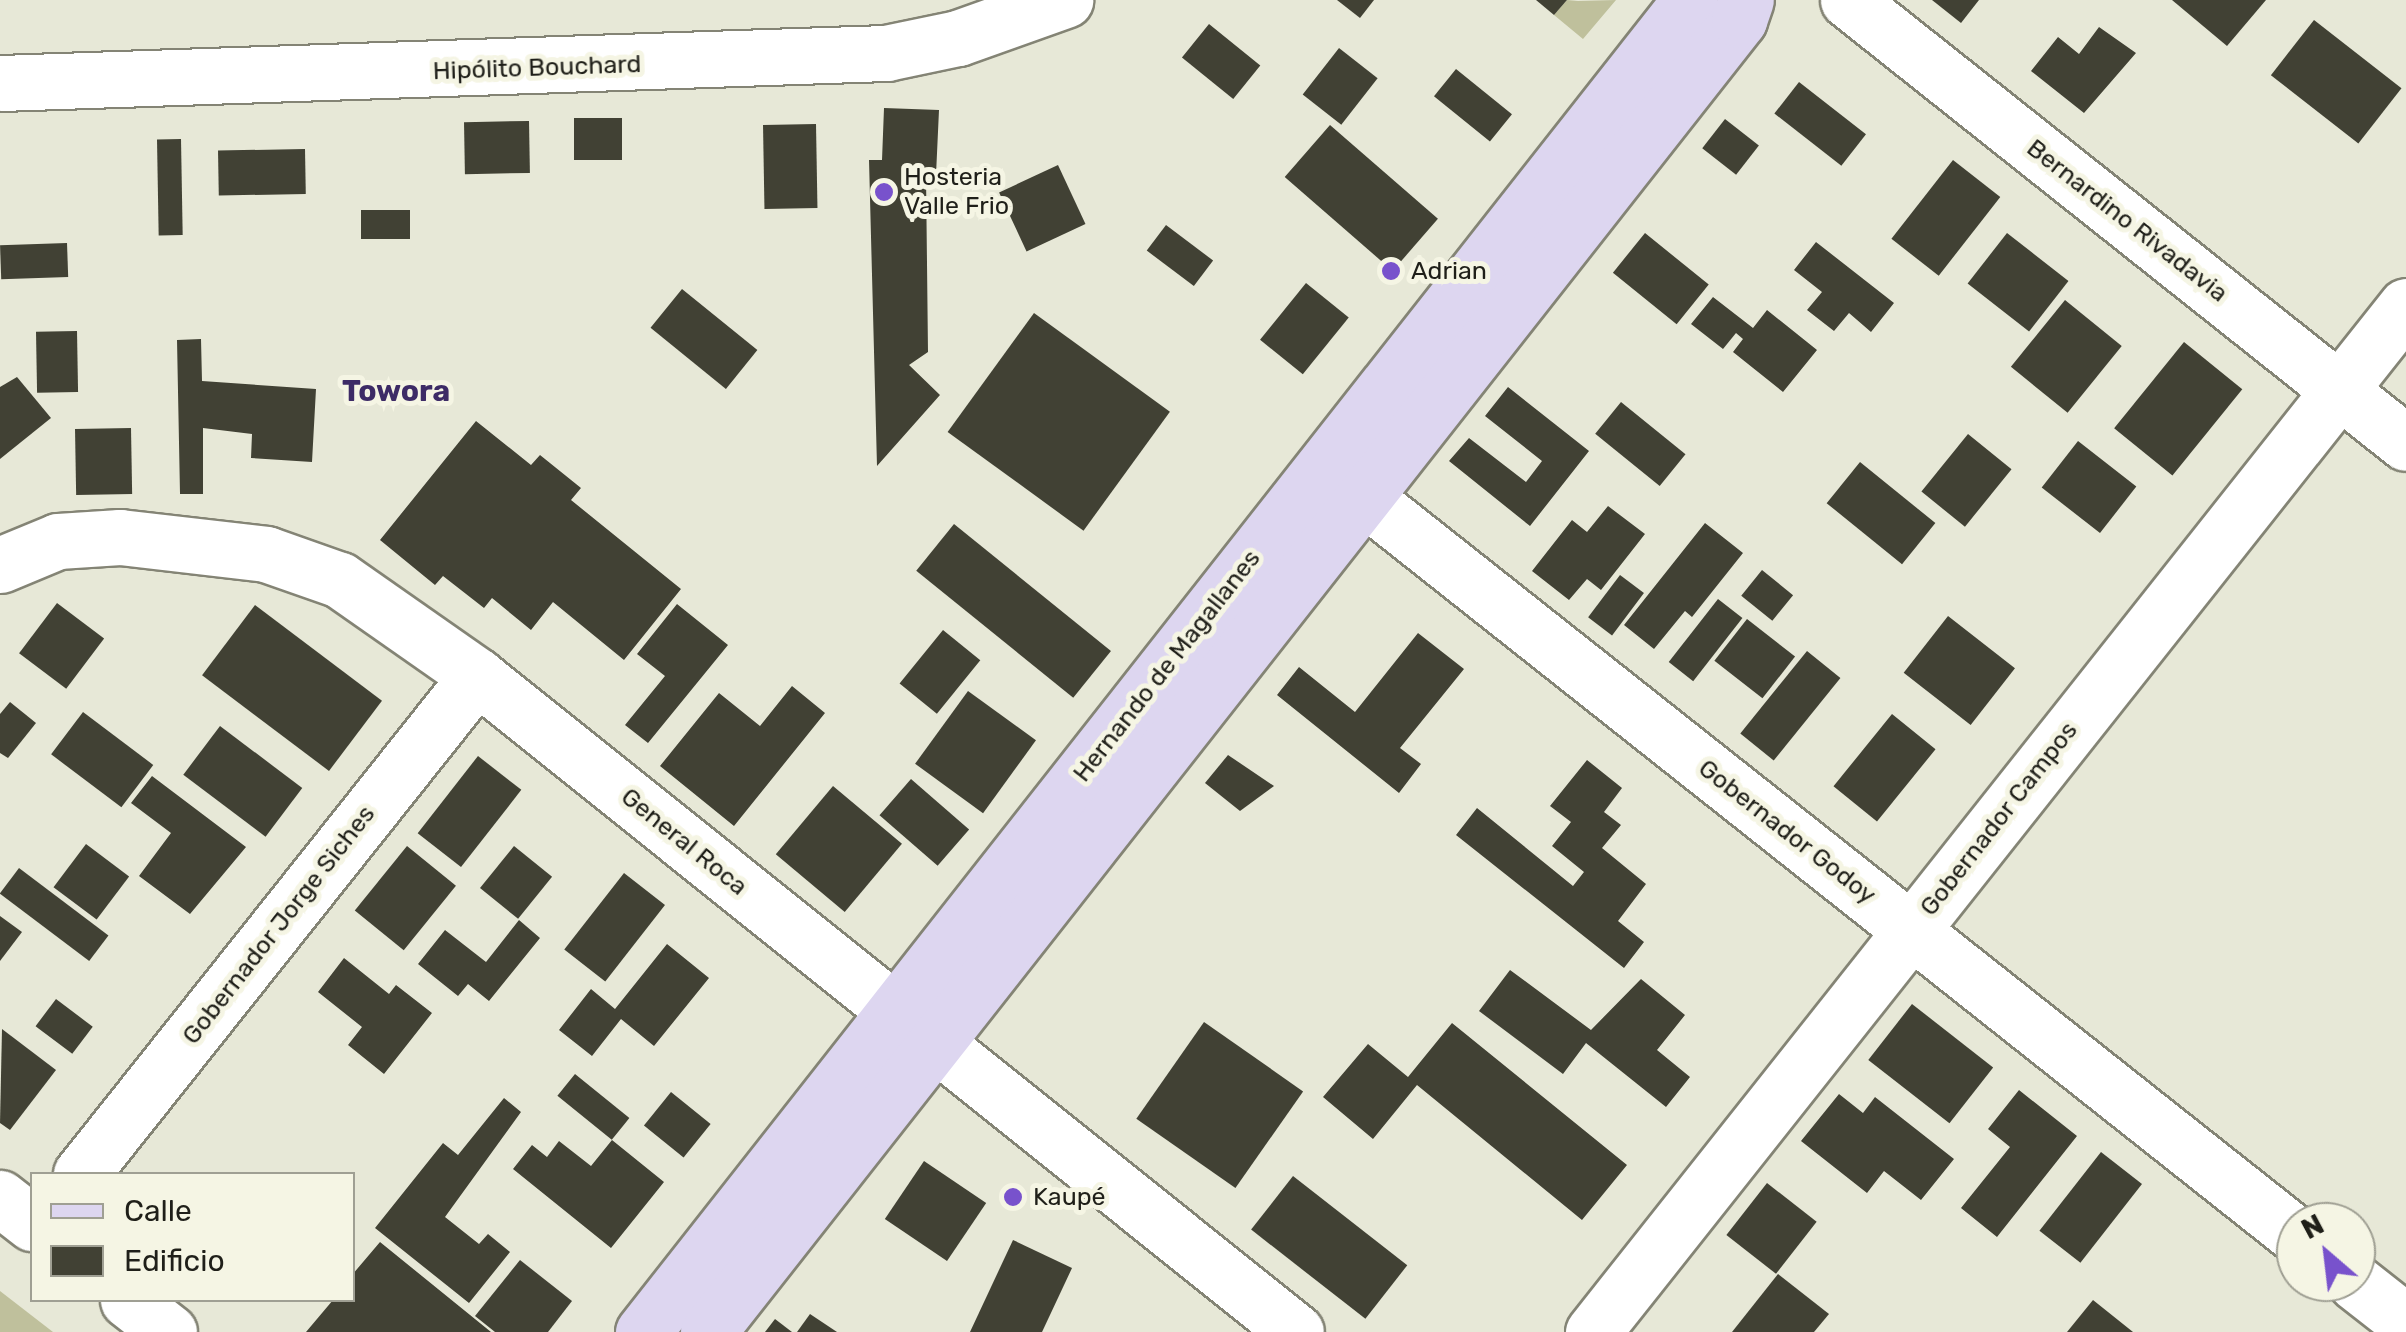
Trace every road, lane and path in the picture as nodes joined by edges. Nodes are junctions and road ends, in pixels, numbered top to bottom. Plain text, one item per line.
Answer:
1 (1065, 0) edge
2 (1690, 0) edge
3 (1746, 0) edge
4 (1848, 0) edge
5 (0, 83) edge
6 (2406, 306) edge
7 (2339, 390) junction
8 (2406, 443) edge
9 (1344, 482) junction
10 (0, 565) edge
11 (477, 676) junction
12 (1911, 930) junction
13 (915, 1027) junction
14 (83, 1172) edge
15 (0, 1198) edge
16 (2276, 1219) edge
17 (30, 1221) edge
18 (2376, 1298) edge
19 (130, 1302) edge
20 (2406, 1322) edge
21 (168, 1332) edge
22 (643, 1332) edge
23 (708, 1332) edge
24 (1296, 1332) edge
25 (1593, 1332) edge

1 - 5 street, Hipólito Bouchard
2 - 9 main road, Hernando de Magallanes
3 - 9 main road, Hernando de Magallanes
4 - 7 street, Bernardino Rivadavia
6 - 7 street, Gobernador Campos
7 - 8 street, Bernardino Rivadavia
7 - 12 street, Gobernador Campos
9 - 12 street, Gobernador Godoy
9 - 13 main road, Hernando de Magallanes
10 - 11 street, General Roca
11 - 13 street, General Roca
11 - 14 street, Gobernador Jorge Siches
12 - 16 street, Gobernador Godoy
12 - 25 street, Gobernador Campos
13 - 22 main road, Hernando de Magallanes
13 - 23 main road, Hernando de Magallanes
13 - 24 street, General Roca
15 - 17 street
18 - 20 street
19 - 21 street

